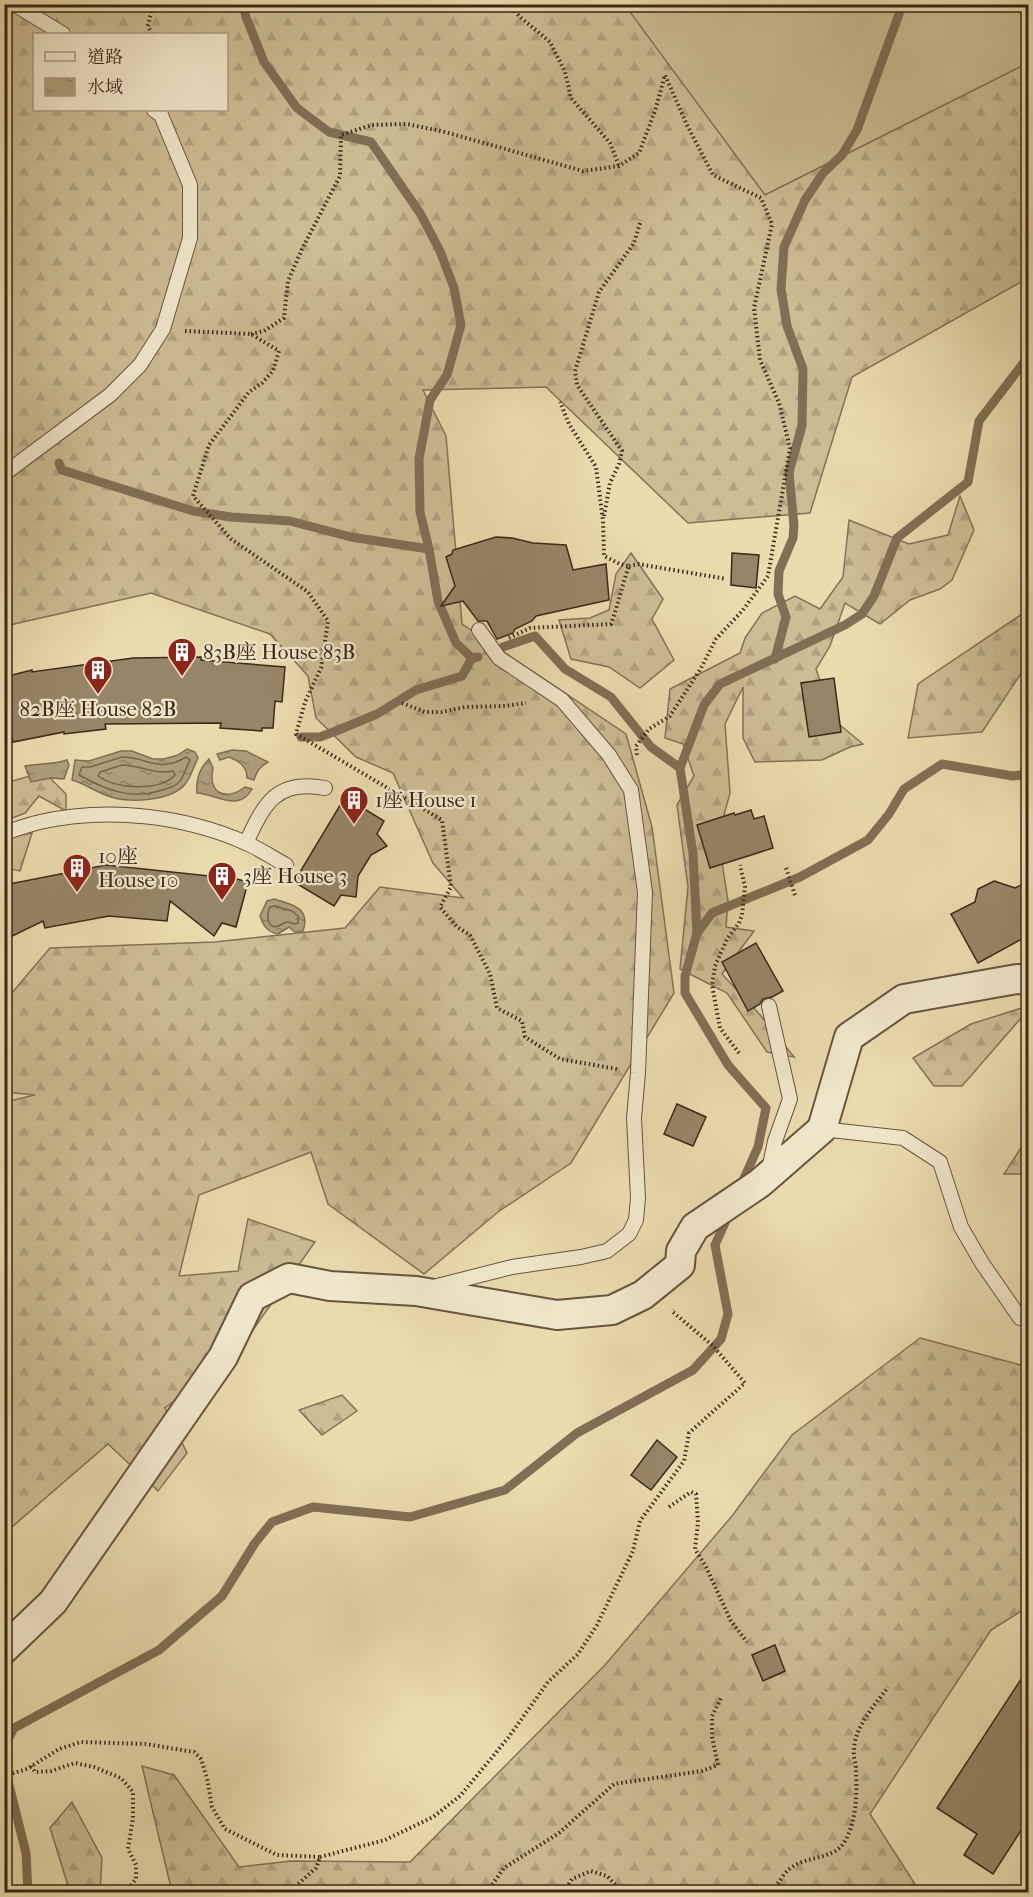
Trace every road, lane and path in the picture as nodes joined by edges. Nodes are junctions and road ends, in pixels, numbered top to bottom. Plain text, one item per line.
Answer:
1 (14, 4) edge
2 (153, 4) edge
3 (509, 4) edge
4 (61, 33) edge
5 (152, 33) edge
6 (155, 111) edge
7 (619, 166) junction
8 (641, 220) dead end
9 (163, 330) junction
10 (251, 334) junction
11 (560, 402) dead end
12 (4, 474) edge
13 (603, 521) junction
14 (629, 566) junction
15 (726, 579) dead end
16 (479, 630) dead end
17 (491, 647) junction
18 (556, 696) junction
19 (402, 703) dead end
20 (325, 788) dead end
21 (631, 790) junction
22 (4, 833) edge
23 (246, 843) junction
24 (286, 865) dead end
25 (740, 865) dead end
26 (786, 868) dead end
27 (795, 894) dead end
28 (1025, 976) edge
29 (769, 1006) dead end
30 (740, 1053) dead end
31 (638, 1073) junction
32 (822, 1129) junction
33 (764, 1179) junction
34 (416, 1292) junction
35 (673, 1312) dead end
36 (1020, 1318) dead end
37 (669, 1507) dead end
38 (747, 1642) dead end
39 (4, 1649) edge
40 (888, 1687) dead end
41 (722, 1696) dead end
42 (29, 1767) junction
43 (4, 1776) edge
44 (320, 1857) junction
45 (126, 1893) edge
46 (294, 1893) edge
47 (487, 1893) edge
48 (564, 1893) edge
49 (622, 1893) edge
50 (775, 1893) edge

1 - 4 lane
2 - 5 path
3 - 7 path
6 - 9 lane
7 - 10 path
7 - 21 path
8 - 13 path
9 - 10 path
9 - 12 lane
10 - 31 path
11 - 13 path
13 - 14 path
14 - 15 path
14 - 17 path
16 - 17 lane
17 - 18 lane
18 - 19 path
18 - 21 lane
20 - 23 lane
21 - 31 lane
22 - 23 lane
23 - 24 lane
25 - 30 path
26 - 27 path
28 - 32 street
29 - 33 lane
31 - 34 lane
32 - 33 street
32 - 36 lane
33 - 34 street
34 - 39 street
35 - 44 path
37 - 38 path
40 - 50 path
41 - 47 path
42 - 43 path
42 - 44 path
42 - 45 path
44 - 46 path
48 - 49 path

